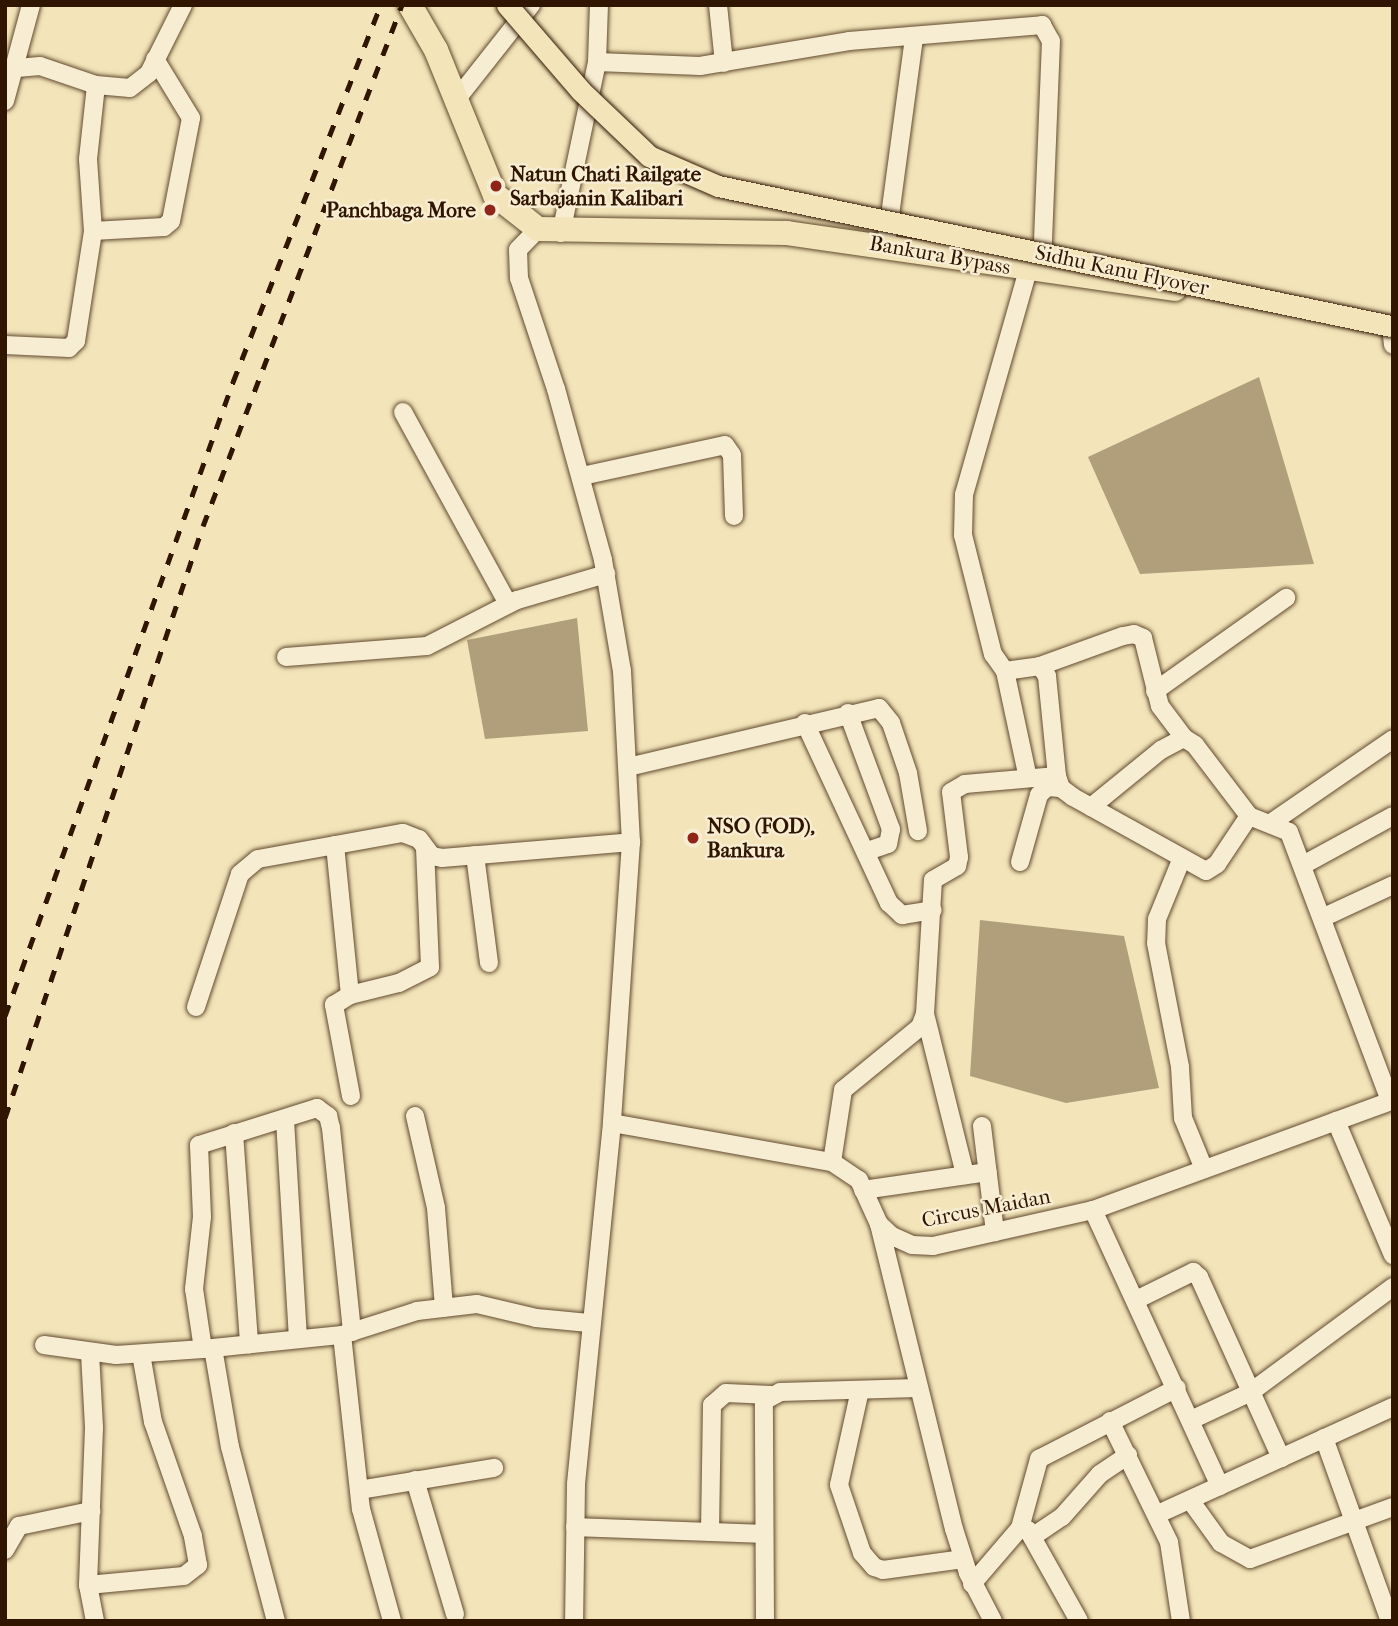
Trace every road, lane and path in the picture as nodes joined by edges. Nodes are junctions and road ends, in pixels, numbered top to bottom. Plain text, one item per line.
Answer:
1 (31, 5) edge
2 (183, 5) edge
3 (410, 5) edge
4 (507, 5) edge
5 (531, 5) edge
6 (599, 5) edge
7 (718, 5) edge
8 (914, 37) junction
9 (155, 59) junction
10 (597, 62) junction
11 (724, 63) junction
12 (10, 68) edge
13 (96, 85) junction
14 (456, 100) junction
15 (5, 101) edge
16 (549, 231) junction
17 (93, 232) junction
18 (886, 245) junction
19 (1035, 271) junction
20 (1392, 332) edge
21 (5, 345) edge
22 (402, 412) dead end
23 (582, 476) junction
24 (734, 516) dead end
25 (606, 574) junction
26 (1286, 598) dead end
27 (508, 604) junction
28 (286, 657) dead end
29 (1040, 666) junction
30 (1005, 671) junction
31 (1155, 691) junction
32 (848, 713) junction
33 (805, 723) junction
34 (1184, 738) junction
35 (1393, 738) edge
36 (628, 767) junction
37 (1028, 778) junction
38 (1059, 782) junction
39 (1091, 807) junction
40 (1249, 816) junction
41 (1393, 816) edge
42 (1271, 823) junction
43 (918, 831) dead end
44 (631, 842) junction
45 (335, 845) junction
46 (425, 849) junction
47 (865, 852) junction
48 (475, 855) junction
49 (1182, 858) junction
50 (1020, 862) dead end
51 (1303, 865) junction
52 (1393, 885) edge
53 (933, 911) junction
54 (1322, 918) junction
55 (489, 963) dead end
56 (349, 995) junction
57 (196, 1007) dead end
58 (925, 1014) junction
59 (351, 1096) dead end
60 (1391, 1101) edge
61 (415, 1116) dead end
62 (285, 1120) junction
63 (1336, 1121) junction
64 (612, 1123) junction
65 (982, 1126) dead end
66 (234, 1133) junction
67 (832, 1162) junction
68 (1204, 1169) junction
69 (988, 1172) junction
70 (965, 1175) junction
71 (863, 1190) junction
72 (1093, 1210) junction
73 (879, 1224) junction
74 (995, 1232) junction
75 (1393, 1255) edge
76 (1393, 1287) edge
77 (1136, 1300) junction
78 (444, 1308) junction
79 (589, 1323) junction
80 (347, 1334) junction
81 (298, 1339) junction
82 (249, 1344) junction
83 (44, 1345) dead end
84 (208, 1349) junction
85 (90, 1353) junction
86 (141, 1354) junction
87 (917, 1388) junction
88 (1177, 1388) junction
89 (860, 1390) junction
90 (1251, 1392) junction
91 (771, 1395) junction
92 (1393, 1407) edge
93 (1191, 1420) junction
94 (1110, 1421) junction
95 (1324, 1438) junction
96 (1128, 1455) junction
97 (1281, 1458) junction
98 (494, 1468) dead end
99 (415, 1480) junction
100 (1220, 1486) junction
101 (359, 1490) junction
102 (1190, 1500) junction
103 (1393, 1507) edge
104 (91, 1511) junction
105 (1158, 1514) junction
106 (1022, 1521) junction
107 (1354, 1521) junction
108 (575, 1527) junction
109 (710, 1532) junction
110 (764, 1534) junction
111 (1032, 1538) junction
112 (5, 1550) edge
113 (963, 1559) junction
114 (972, 1584) junction
115 (1386, 1584) edge
116 (88, 1585) junction
117 (455, 1614) dead end
118 (94, 1621) edge
119 (276, 1621) edge
120 (392, 1621) edge
121 (574, 1621) edge
122 (765, 1621) edge
123 (993, 1621) edge
124 (1079, 1621) edge
125 (1181, 1621) edge
126 (1391, 1621) edge

1 - 12 street
2 - 9 street
3 - 14 highway
4 - 20 main road, Sidhu Kanu Flyover, bridge
5 - 14 street
6 - 10 street
7 - 11 street
8 - 11 street
8 - 18 street
8 - 19 street
9 - 13 street
9 - 17 street
10 - 11 street
10 - 16 street
12 - 13 street
12 - 15 street
13 - 17 street
14 - 16 highway
16 - 18 highway, Bankura Bypass
16 - 23 street
17 - 21 street
18 - 19 highway, Bankura Bypass
19 - 20 highway, Bankura Bypass
19 - 30 street
22 - 27 street
23 - 24 street
23 - 25 street
25 - 27 street
25 - 36 street
26 - 31 street
27 - 28 street
29 - 30 street
29 - 31 street
29 - 38 street
30 - 37 street
31 - 34 street
32 - 33 street
32 - 43 street
32 - 47 street
33 - 36 street
33 - 47 street
34 - 39 street
34 - 40 street
35 - 42 street
36 - 44 street
37 - 38 street
37 - 53 street
38 - 39 street
38 - 50 street
39 - 49 street
40 - 42 street
40 - 49 street
41 - 51 street
42 - 51 street
44 - 48 street
44 - 64 street
45 - 46 street
45 - 56 street
45 - 57 street
46 - 48 street
46 - 56 street
47 - 53 street
48 - 55 street
49 - 68 street
51 - 54 street
52 - 54 street
53 - 58 street
54 - 60 street
56 - 59 street
58 - 67 street
58 - 70 street
60 - 63 street, Circus Maidan
61 - 78 street
62 - 66 street
62 - 80 street
62 - 81 street
63 - 68 street, Circus Maidan
63 - 75 street
64 - 67 street
64 - 79 street
65 - 69 street
66 - 82 street
66 - 84 street
67 - 71 street
68 - 72 street, Circus Maidan
69 - 70 street
69 - 74 street
70 - 71 street
71 - 73 street
72 - 74 street, Circus Maidan
72 - 77 street
73 - 74 street, Circus Maidan
73 - 87 street
76 - 90 street
77 - 88 street
77 - 90 street
78 - 79 street
78 - 80 street
79 - 108 street
80 - 81 street
80 - 101 street
81 - 82 street
82 - 84 street
83 - 85 street
84 - 86 street
84 - 119 street
85 - 86 street
85 - 104 street
86 - 116 street
87 - 89 street
87 - 113 street
88 - 93 street
88 - 94 street
89 - 91 street
89 - 113 street
90 - 93 street
90 - 97 street
91 - 109 street
91 - 110 street
92 - 95 street
93 - 100 street
94 - 96 street
94 - 106 street
95 - 97 street
95 - 107 street
96 - 105 street
96 - 111 street
97 - 100 street
98 - 99 street
99 - 101 street
99 - 117 street
100 - 102 street
101 - 120 street
102 - 105 street
102 - 107 street
103 - 107 street
104 - 112 street
104 - 116 street
105 - 125 street
106 - 111 street
106 - 114 street
107 - 115 street
108 - 109 street
108 - 121 street
109 - 110 street
110 - 122 street
111 - 124 street
113 - 114 street
114 - 123 street
115 - 126 street
116 - 118 street

